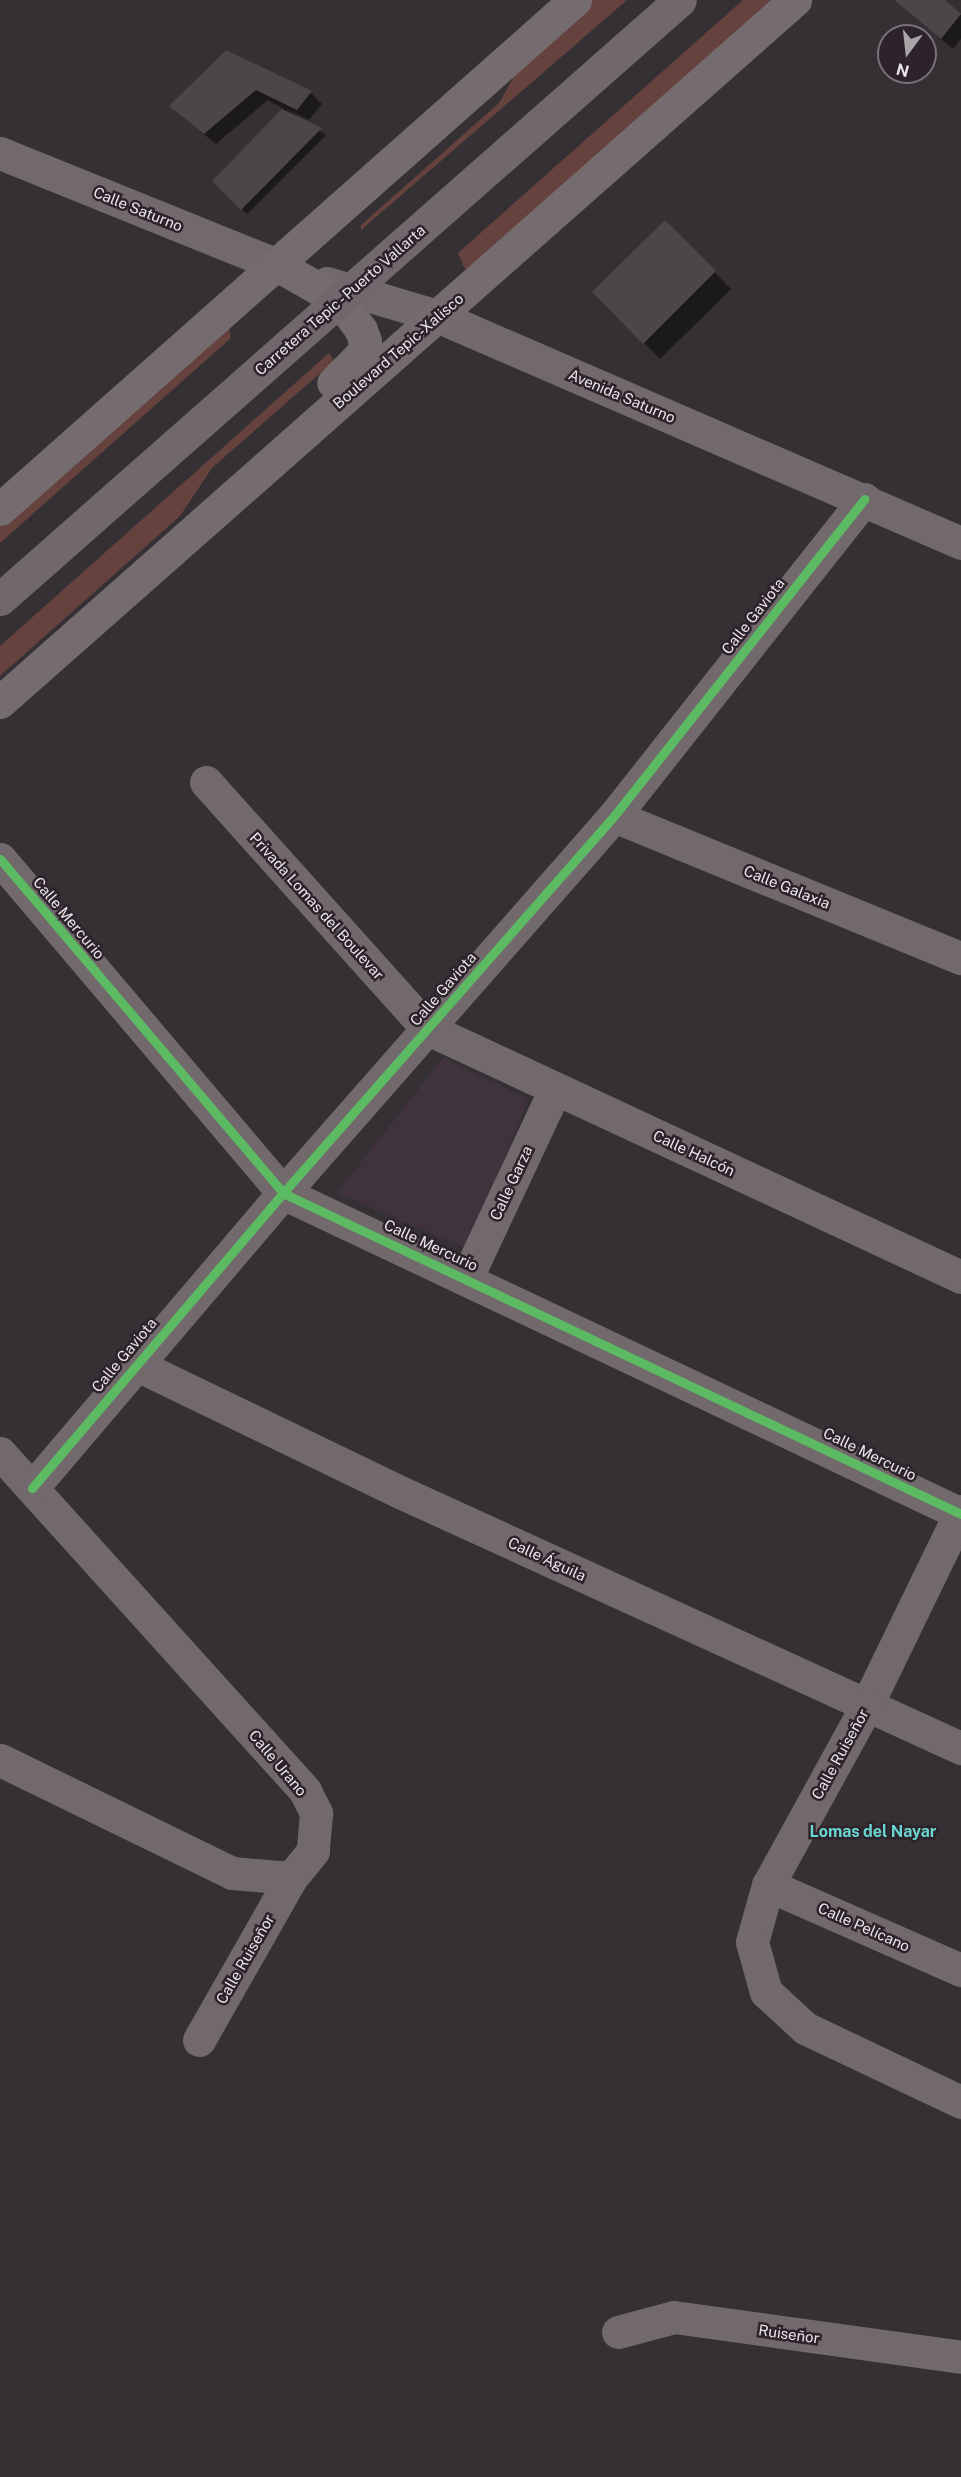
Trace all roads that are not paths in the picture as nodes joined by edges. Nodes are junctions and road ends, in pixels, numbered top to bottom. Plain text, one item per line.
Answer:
1 (575, 0) edge
2 (680, 0) edge
3 (795, 0) edge
4 (0, 153) edge
5 (277, 265) junction
6 (345, 296) junction
7 (437, 316) junction
8 (864, 499) junction
9 (0, 509) edge
10 (212, 515) junction
11 (961, 543) edge
12 (0, 599) edge
13 (0, 702) edge
14 (206, 782) dead end
15 (614, 816) junction
16 (0, 859) edge
17 (961, 958) edge
18 (428, 1029) junction
19 (555, 1089) junction
20 (283, 1193) junction
21 (467, 1277) junction
22 (961, 1277) edge
23 (135, 1364) junction
24 (0, 1453) edge
25 (32, 1488) junction
26 (961, 1513) edge
27 (867, 1705) junction
28 (961, 1748) edge
29 (0, 1760) edge
30 (291, 1878) junction
31 (768, 1885) junction
32 (961, 1970) edge
33 (199, 2040) dead end
34 (961, 2102) edge
35 (618, 2332) dead end
36 (961, 2358) edge

1 - 5 main road
2 - 6 highway, Carretera Tepic - Puerto Vallarta
3 - 7 main road, Boulevard Tepic-Xalisco
4 - 5 street, Calle Saturno
5 - 6 main road
5 - 9 main road
6 - 7 street, Avenida Saturno
6 - 10 main road
6 - 12 highway, Carretera Tepic - Puerto Vallarta
7 - 8 street, Avenida Saturno
7 - 10 main road, Boulevard Tepic-Xalisco
8 - 11 street, Avenida Saturno
8 - 15 street, Calle Gaviota
10 - 13 main road, Boulevard Tepic-Xalisco
14 - 18 street, Privada Lomas del Boulevar
15 - 17 street, Calle Galaxia
15 - 18 street, Calle Gaviota
16 - 20 street, Calle Mercurio
18 - 19 street, Calle Halcón
18 - 20 street, Calle Gaviota
19 - 21 street, Calle Garza
19 - 22 street, Calle Halcón
20 - 21 street, Calle Mercurio
20 - 23 street, Calle Gaviota
21 - 26 street, Calle Mercurio
23 - 25 street, Calle Gaviota
23 - 27 street, Calle Águila
24 - 25 street, Calle Urano
25 - 30 street, Calle Urano
26 - 27 street, Calle Ruiseñor
27 - 28 street, Calle Águila
27 - 31 street, Calle Ruiseñor
29 - 30 street
30 - 33 street, Calle Ruiseñor
31 - 32 street, Calle Pelícano
31 - 34 street, Calle Ruiseñor
35 - 36 street, Ruiseñor

